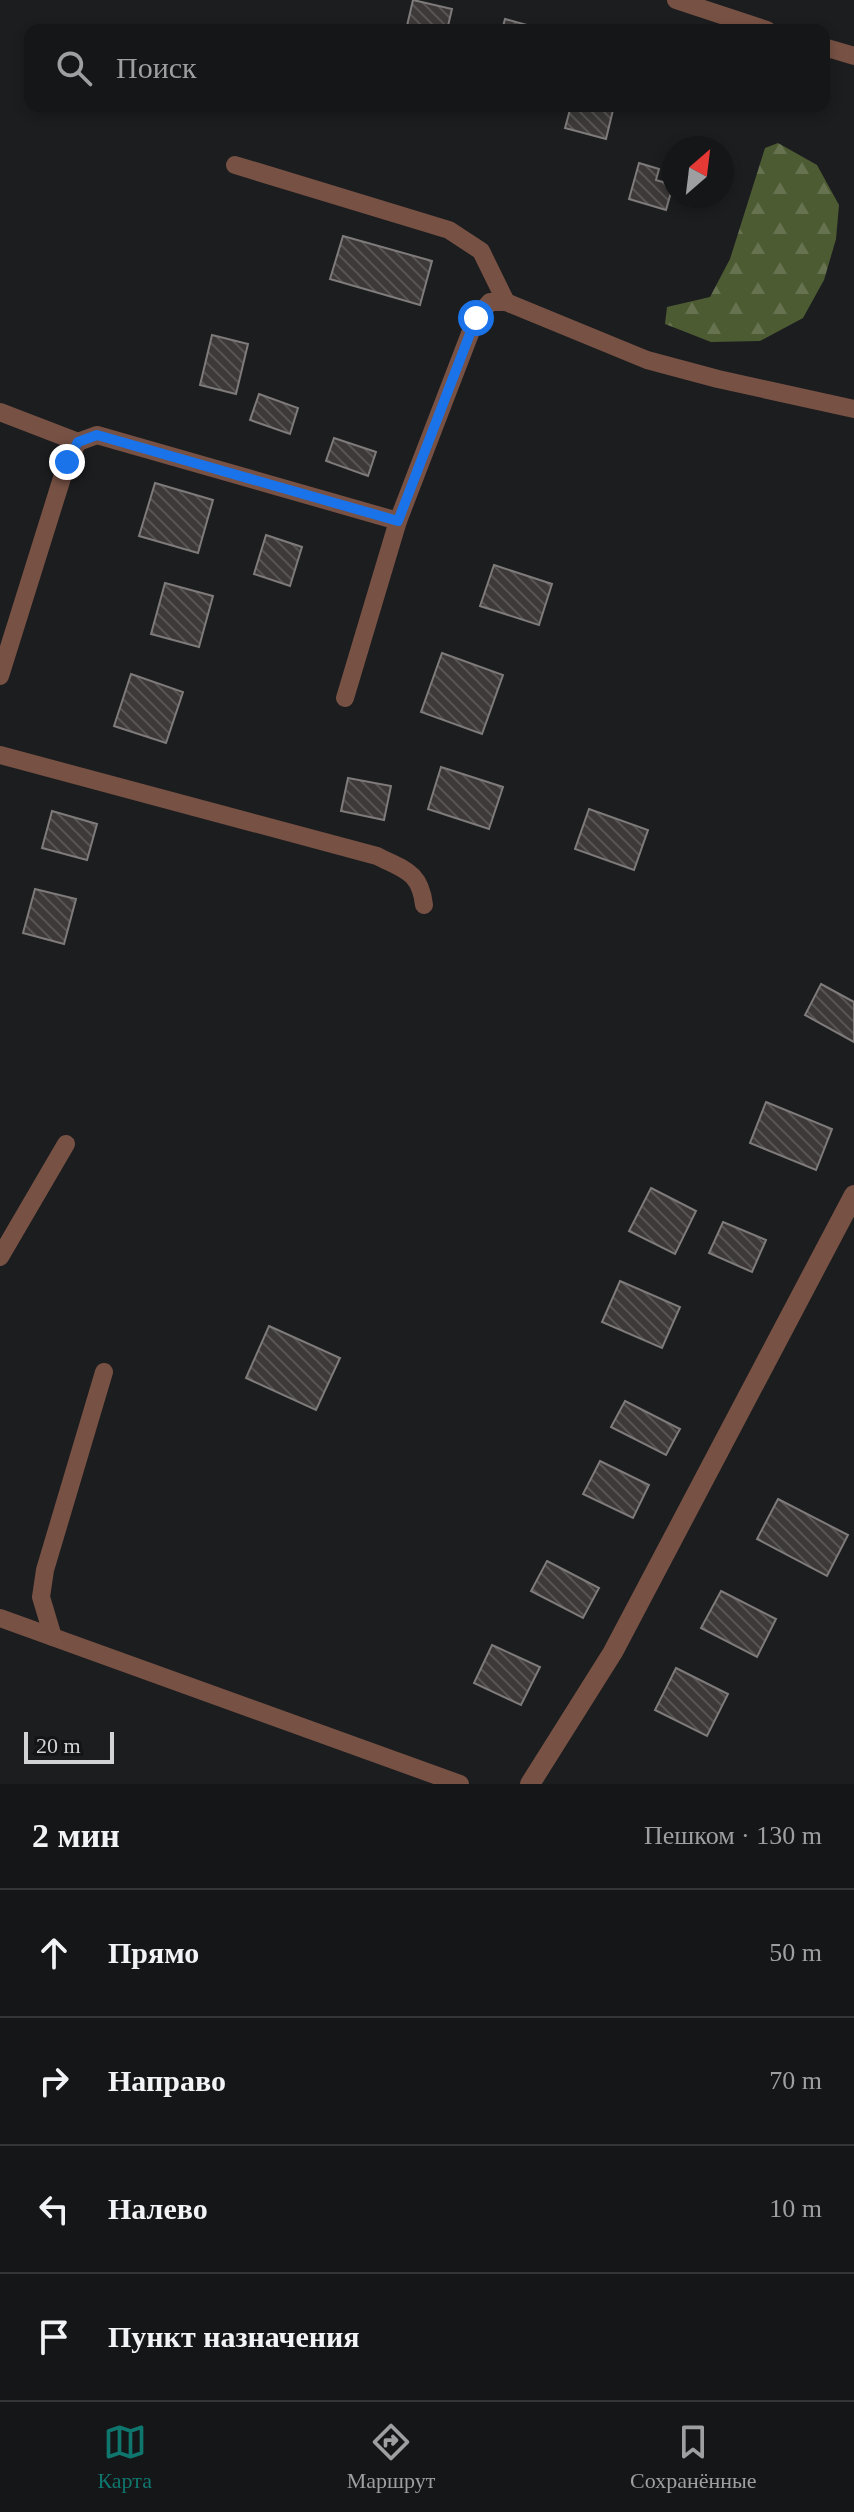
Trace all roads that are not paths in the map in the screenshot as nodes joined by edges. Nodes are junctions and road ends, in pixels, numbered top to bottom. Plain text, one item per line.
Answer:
1 (676, 0) edge
2 (749, 24) edge
3 (830, 49) edge
4 (854, 56) edge
5 (235, 165) dead end
6 (506, 302) junction
7 (854, 409) edge
8 (0, 412) edge
9 (78, 442) junction
10 (398, 521) junction
11 (0, 676) edge
12 (345, 698) dead end
13 (0, 755) edge
14 (424, 905) dead end
15 (66, 1144) dead end
16 (854, 1195) edge
17 (0, 1257) edge
18 (104, 1372) dead end
19 (0, 1618) edge
20 (53, 1637) junction
21 (460, 1784) edge
22 (530, 1784) edge

1 - 2 lane
3 - 4 lane
5 - 6 lane
6 - 7 lane
6 - 10 lane
8 - 9 lane
9 - 10 lane
9 - 11 lane
10 - 12 lane
13 - 14 lane
15 - 17 lane
16 - 22 street
18 - 20 lane
19 - 20 lane
20 - 21 lane

